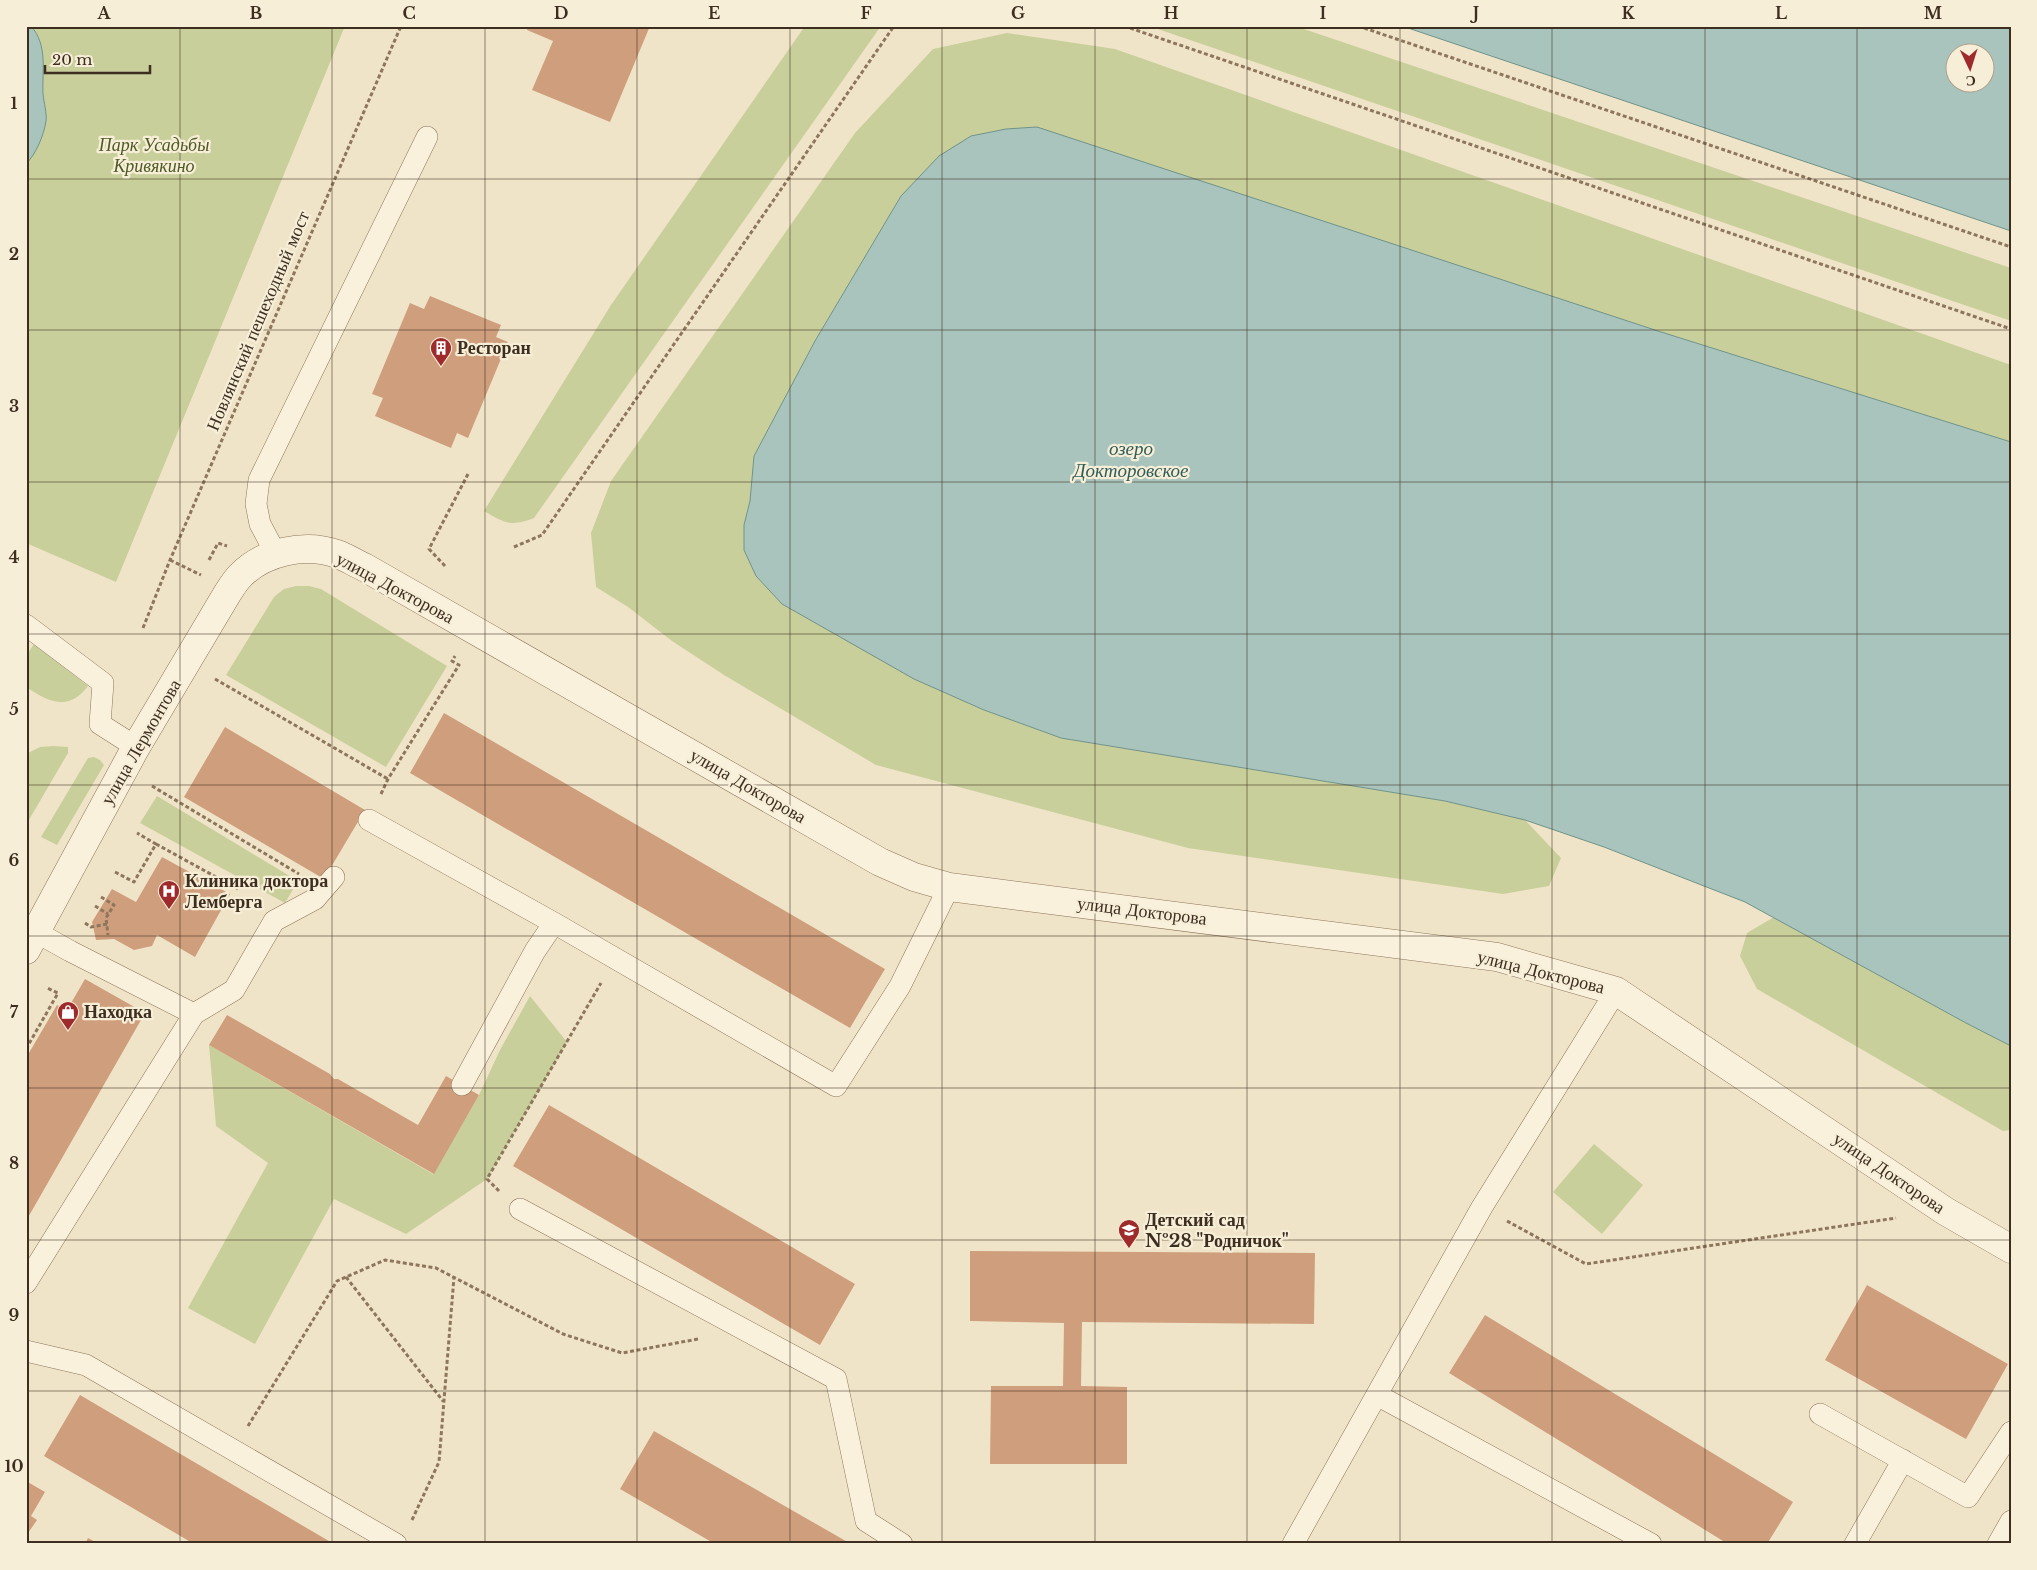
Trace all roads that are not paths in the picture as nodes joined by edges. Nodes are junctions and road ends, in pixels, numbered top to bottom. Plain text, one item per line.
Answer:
1 (427, 137) dead end
2 (276, 554) junction
3 (26, 625) edge
4 (136, 747) junction
5 (369, 820) road end
6 (329, 883) road end
7 (949, 886) junction
8 (554, 923) junction
9 (31, 941) edge
10 (1616, 991) junction
11 (194, 1014) junction
12 (462, 1085) dead end
13 (520, 1209) road end
14 (2011, 1249) edge
15 (26, 1283) edge
16 (26, 1351) edge
17 (1377, 1395) junction
18 (1820, 1414) dead end
19 (2011, 1432) edge
20 (1902, 1460) junction
21 (2011, 1521) edge
22 (396, 1544) edge
23 (902, 1544) edge
24 (1293, 1544) edge
25 (1652, 1544) edge
26 (1855, 1544) edge
27 (1998, 1544) edge

1 - 2 lane
2 - 4 street, улица Лермонтова
2 - 7 street, улица Докторова
3 - 4 lane
4 - 9 street, улица Лермонтова
5 - 8 lane
6 - 11 lane
7 - 8 lane
7 - 10 street, улица Докторова
8 - 12 lane
9 - 11 lane
10 - 14 street, улица Докторова
10 - 17 lane
11 - 15 lane
13 - 23 lane
16 - 22 lane
17 - 24 lane
17 - 25 lane
18 - 20 lane
19 - 20 lane
20 - 26 lane
21 - 27 lane

